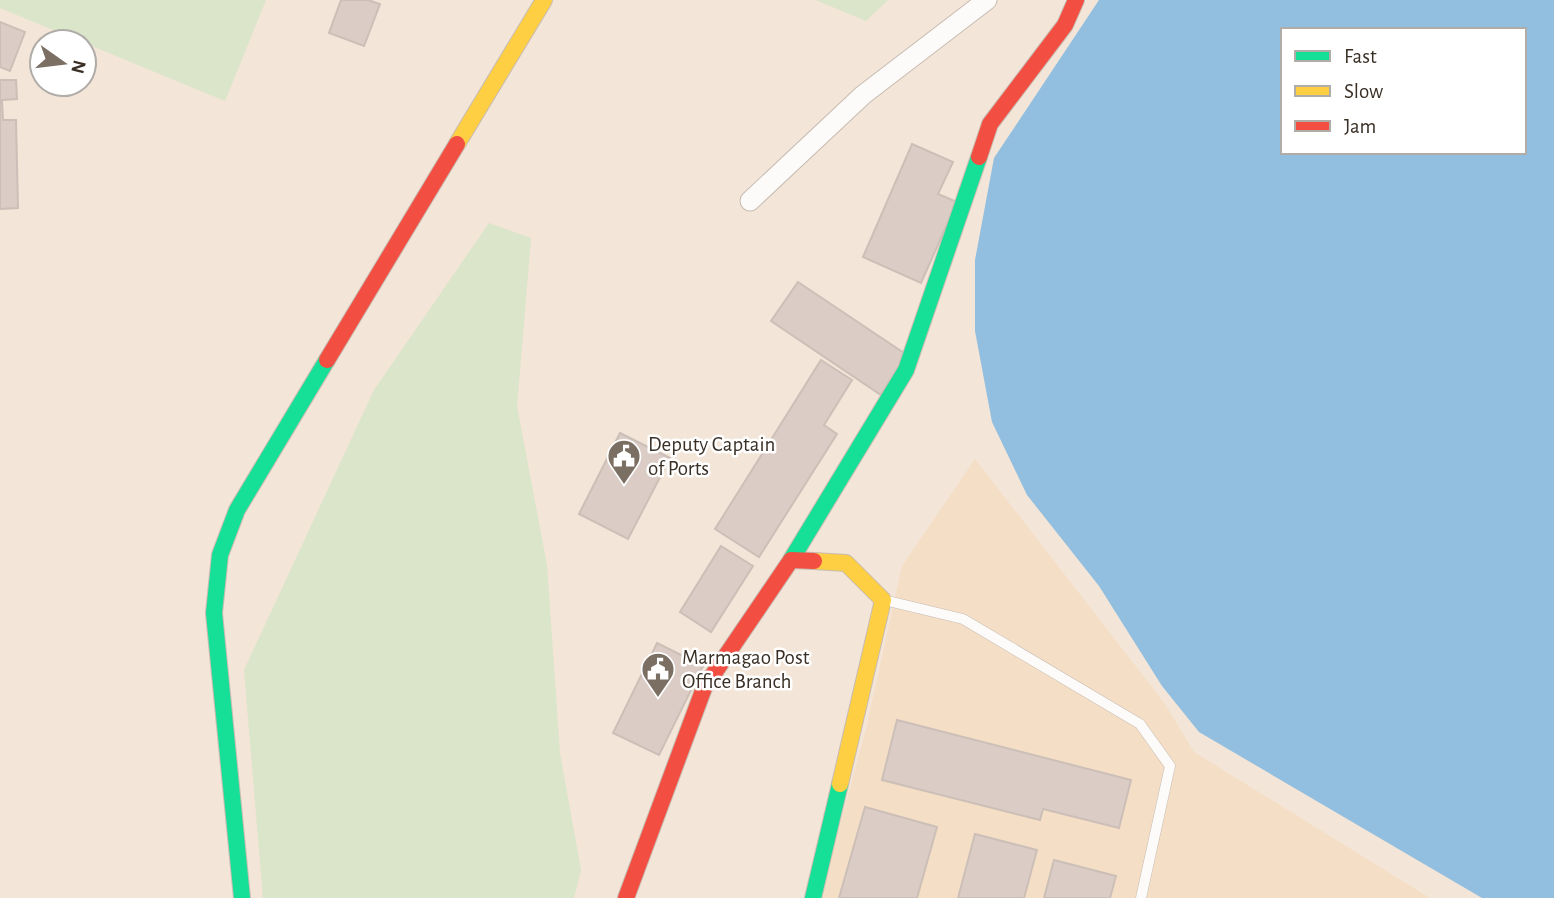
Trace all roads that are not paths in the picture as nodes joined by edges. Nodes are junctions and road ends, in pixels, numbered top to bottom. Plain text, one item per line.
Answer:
1 (544, 0) edge
2 (987, 0) edge
3 (1076, 0) edge
4 (750, 201) dead end
5 (791, 560) junction
6 (883, 600) junction
7 (242, 898) edge
8 (626, 898) edge
9 (813, 898) edge
10 (1141, 898) edge

1 - 7 street
2 - 4 street
3 - 5 street
5 - 6 street
5 - 8 street
6 - 9 street
6 - 10 lane

